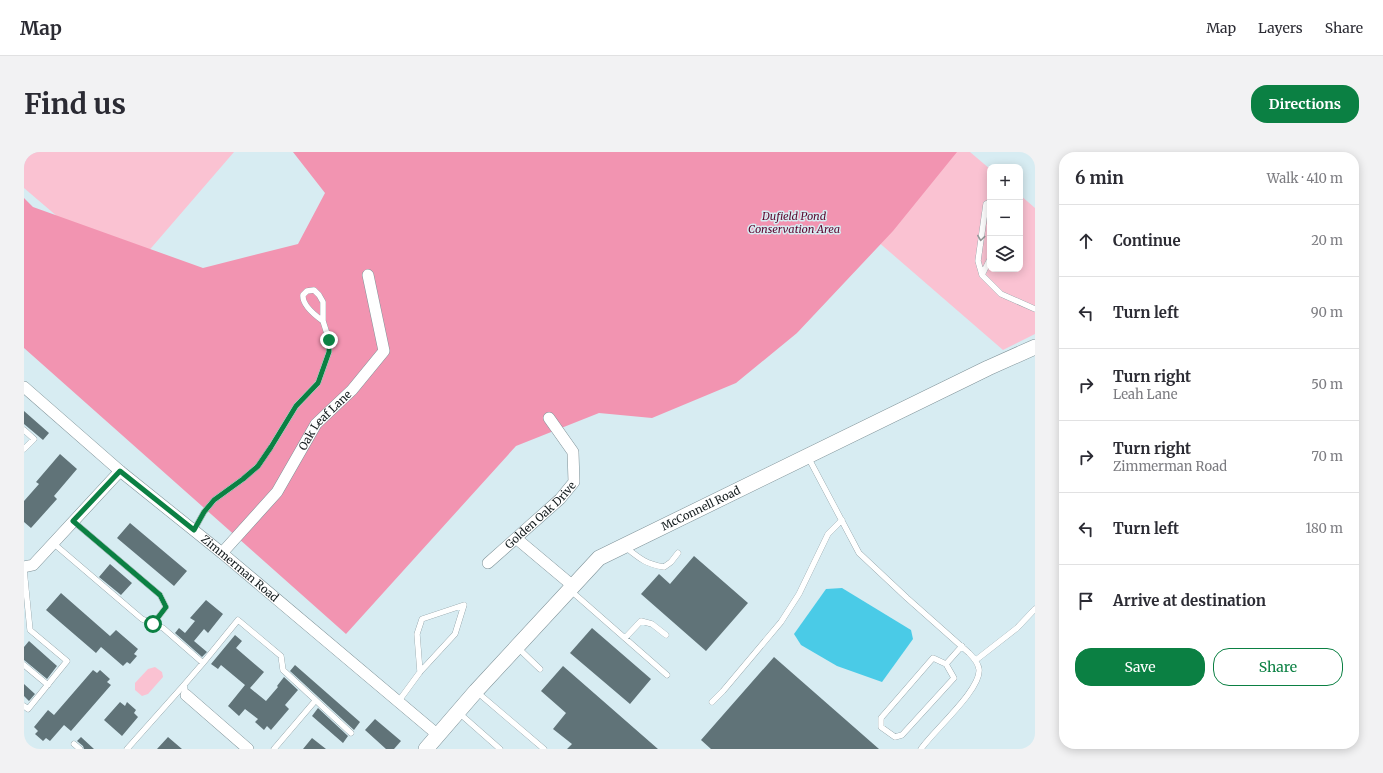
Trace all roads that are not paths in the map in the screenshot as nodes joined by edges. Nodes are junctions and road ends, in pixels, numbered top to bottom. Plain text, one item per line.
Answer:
1 (987, 204) edge
2 (987, 265) edge
3 (368, 275) dead end
4 (982, 275) junction
5 (1035, 309) edge
6 (323, 321) junction
7 (1035, 347) edge
8 (24, 387) edge
9 (549, 418) dead end
10 (24, 430) edge
11 (24, 449) edge
12 (808, 456) junction
13 (120, 471) junction
14 (842, 520) junction
15 (73, 521) junction
16 (194, 530) junction
17 (517, 539) junction
18 (53, 543) junction
19 (624, 546) junction
20 (222, 553) junction
21 (678, 553) dead end
22 (488, 563) dead end
23 (24, 568) edge
24 (571, 588) junction
25 (1035, 609) edge
26 (153, 624) junction
27 (30, 630) junction
28 (24, 632) edge
29 (666, 635) dead end
30 (625, 638) junction
31 (962, 646) junction
32 (517, 647) junction
33 (976, 660) junction
34 (203, 663) junction
35 (946, 664) junction
36 (24, 665) edge
37 (540, 669) dead end
38 (420, 672) junction
39 (667, 675) dead end
40 (48, 684) junction
41 (185, 690) junction
42 (476, 691) junction
43 (315, 701) junction
44 (398, 702) junction
45 (712, 702) dead end
46 (24, 706) edge
47 (458, 712) junction
48 (351, 733) dead end
49 (438, 735) junction
50 (74, 744) dead end
51 (80, 749) edge
52 (127, 749) edge
53 (248, 749) edge
54 (274, 749) edge
55 (426, 749) edge
56 (500, 749) edge
57 (544, 749) edge
58 (921, 749) edge

1 -> 4 lane
2 - 4 lane
3 - 20 street, Oak Leaf Lane
4 - 5 lane
6 - 6 lane
6 - 16 lane
7 - 12 street, McConnell Road
8 - 13 street, Zimmerman Road
9 - 17 street, Golden Oak Drive
10 - 11 lane
12 - 14 lane
12 - 19 street, McConnell Road
13 - 15 street
13 - 16 street, Zimmerman Road
14 - 31 lane
14 - 45 lane
15 - 18 street
15 - 26 lane
16 - 20 street, Zimmerman Road
17 - 22 street, Golden Oak Drive
17 - 24 street
18 - 23 street
18 - 26 lane
19 - 21 lane
19 - 24 street, McConnell Road
20 - 44 street, Zimmerman Road
23 - 27 lane
24 - 30 lane
24 - 32 street, McConnell Road
25 - 33 lane
26 - 34 lane
27 - 28 lane
27 - 40 lane
29 - 30 lane
30 - 39 lane
31 - 33 lane
31 - 35 lane
32 - 37 lane
32 - 42 street, McConnell Road
33 - 58 lane
34 - 41 lane
34 - 43 lane
35 - 35 lane
36 - 40 lane
38 - 38 lane
38 - 44 lane
40 - 46 lane
41 - 52 lane
41 - 53 street
42 - 47 street, McConnell Road
42 - 57 lane
43 - 48 lane
43 - 54 lane
44 - 49 street, Zimmerman Road
47 - 49 street, McConnell Road
47 - 56 lane
49 - 55 street, McConnell Road
50 - 51 lane

